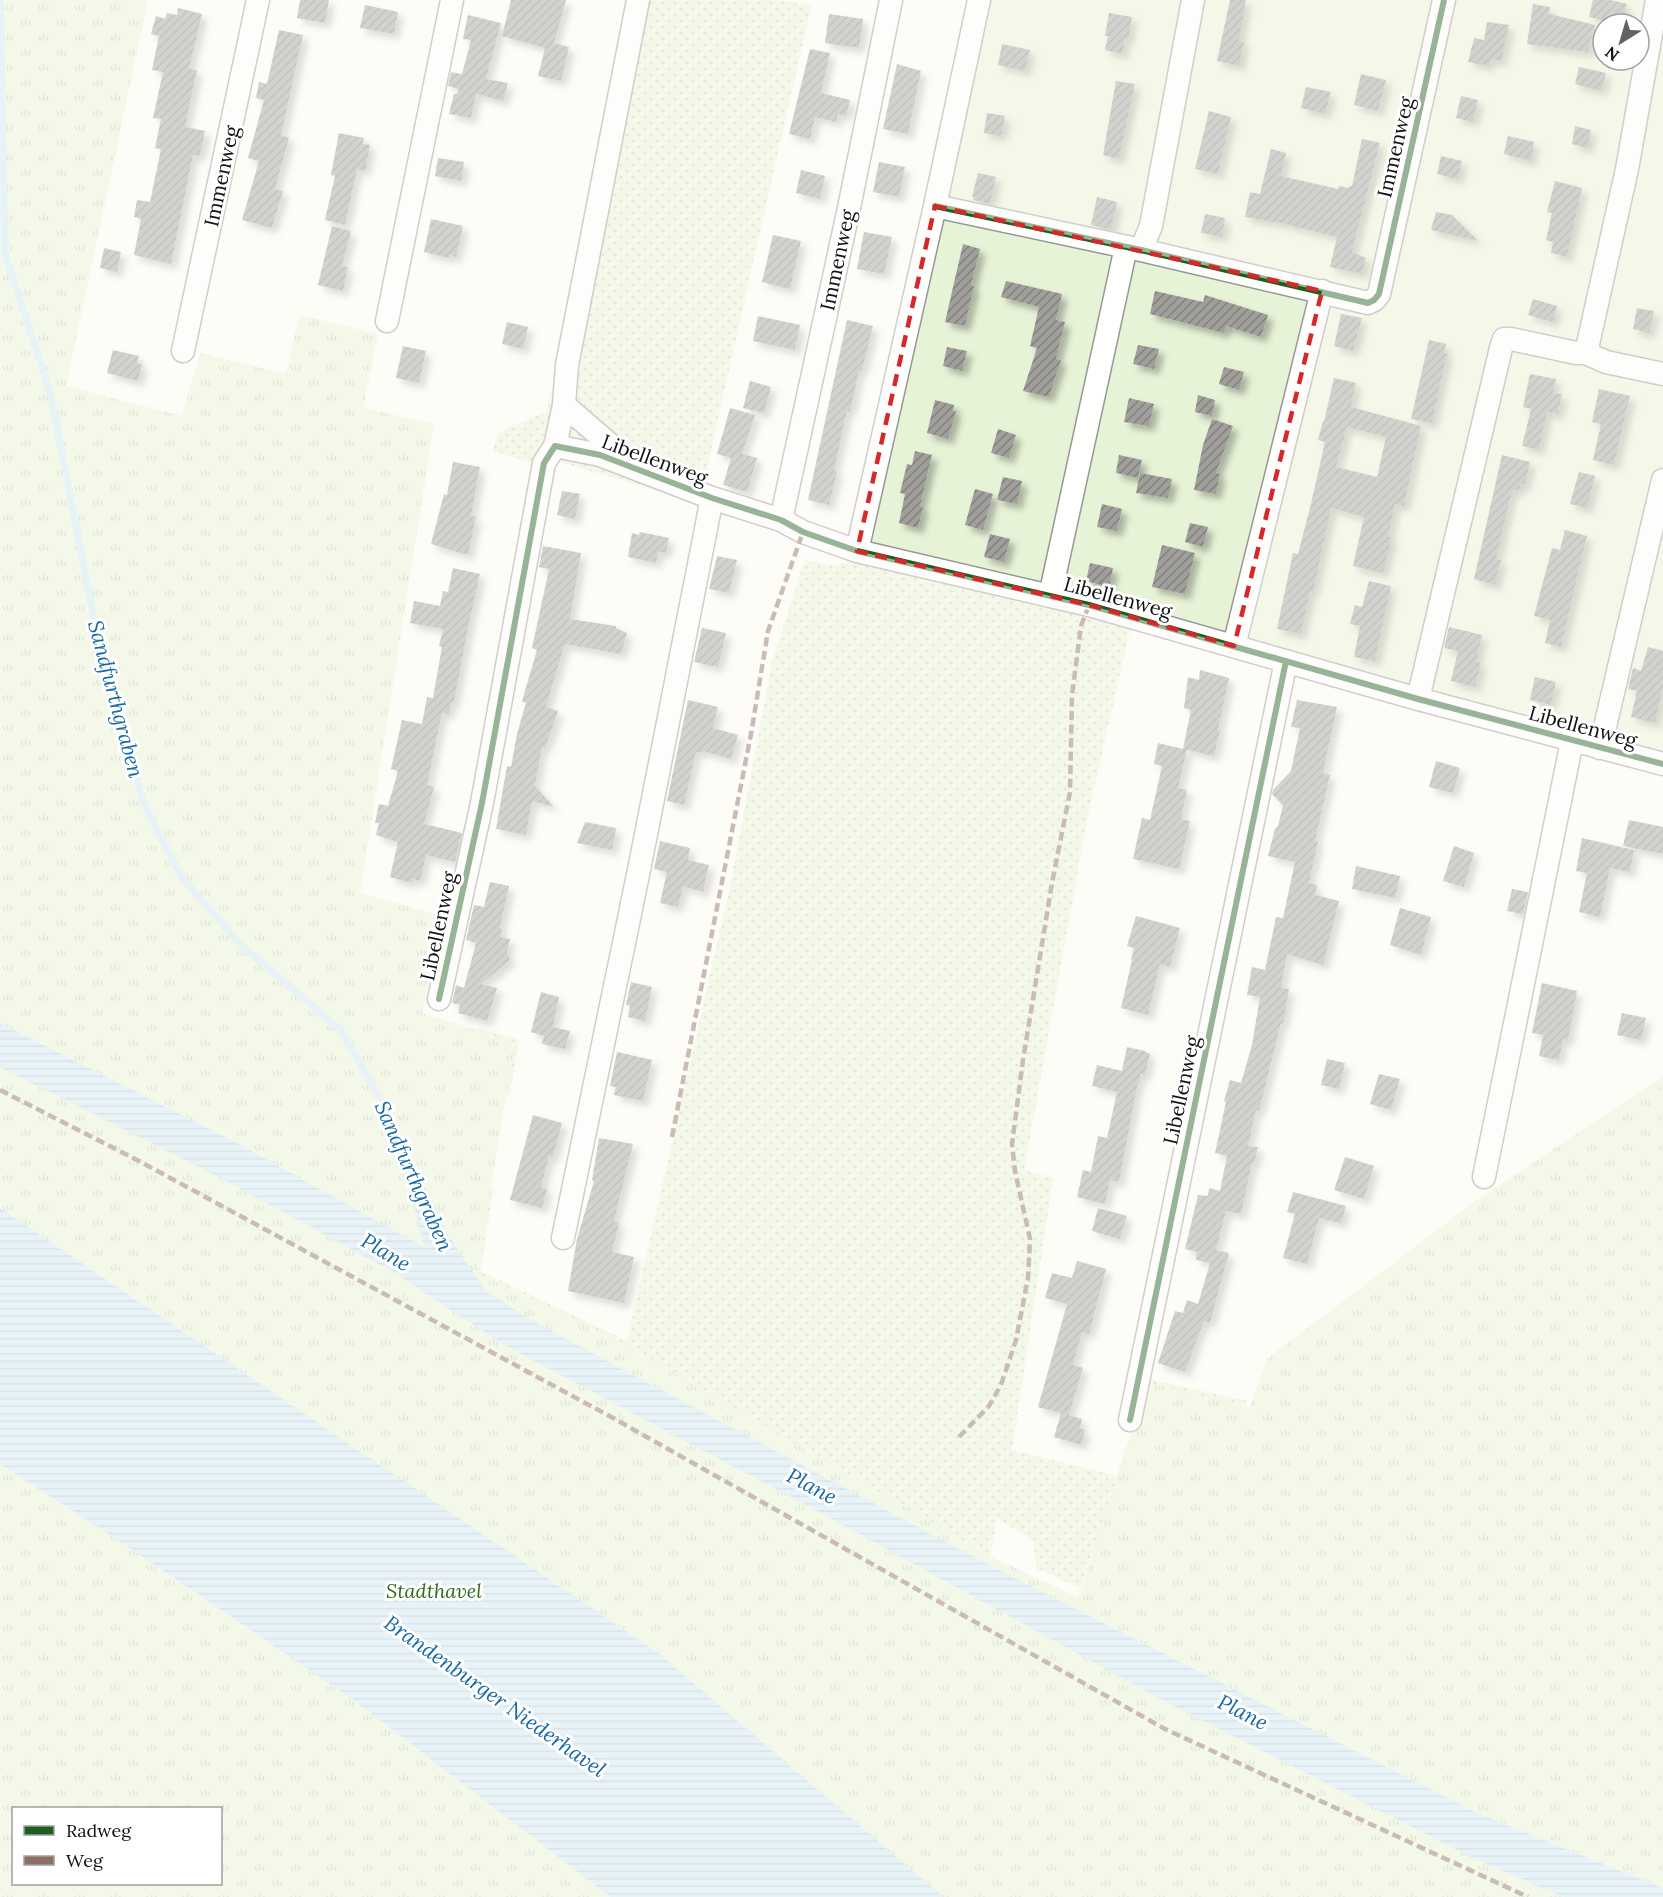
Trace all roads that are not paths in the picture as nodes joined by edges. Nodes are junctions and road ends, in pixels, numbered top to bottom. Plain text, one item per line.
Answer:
1 (258, 0) edge
2 (452, 0) edge
3 (638, 0) edge
4 (891, 0) edge
5 (979, 0) edge
6 (1193, 0) edge
7 (1444, 0) edge
8 (1657, 0) edge
9 (935, 206) junction
10 (1134, 248) junction
11 (1322, 291) junction
12 (387, 321) dead end
13 (183, 351) dead end
14 (1586, 353) junction
15 (1663, 374) edge
16 (564, 405) junction
17 (555, 446) junction
18 (641, 471) junction
19 (1663, 480) edge
20 (712, 498) junction
21 (781, 520) junction
22 (857, 551) junction
23 (1050, 596) junction
24 (1234, 646) junction
25 (1286, 661) junction
26 (1418, 699) junction
27 (1572, 741) junction
28 (1600, 748) junction
29 (1663, 764) edge
30 (439, 999) dead end
31 (1484, 1177) dead end
32 (563, 1238) dead end
33 (1130, 1420) dead end

1 - 13 street, Immenweg
2 - 12 street
3 - 16 street
4 - 21 street, Immenweg
5 - 9 street
6 - 10 street
7 - 11 street, Immenweg
8 - 14 street
9 - 10 street
9 - 22 street
10 - 11 street
10 - 23 street, Libellenweg
11 - 24 street
14 - 15 street
14 - 26 street
16 - 17 street
16 - 18 street
17 - 18 street, Libellenweg
17 - 30 street, Libellenweg
18 - 20 street, Libellenweg
19 - 28 street, Libellenweg
20 - 21 street, Libellenweg
20 - 32 street, Libellenweg
21 - 22 street, Libellenweg
22 - 23 street, Libellenweg
23 - 24 street, Libellenweg
24 - 25 street, Libellenweg
25 - 26 street, Libellenweg
25 - 33 street, Libellenweg
26 - 27 street, Libellenweg
27 - 28 street, Libellenweg
27 - 31 street, Libellenweg
28 - 29 street, Libellenweg

